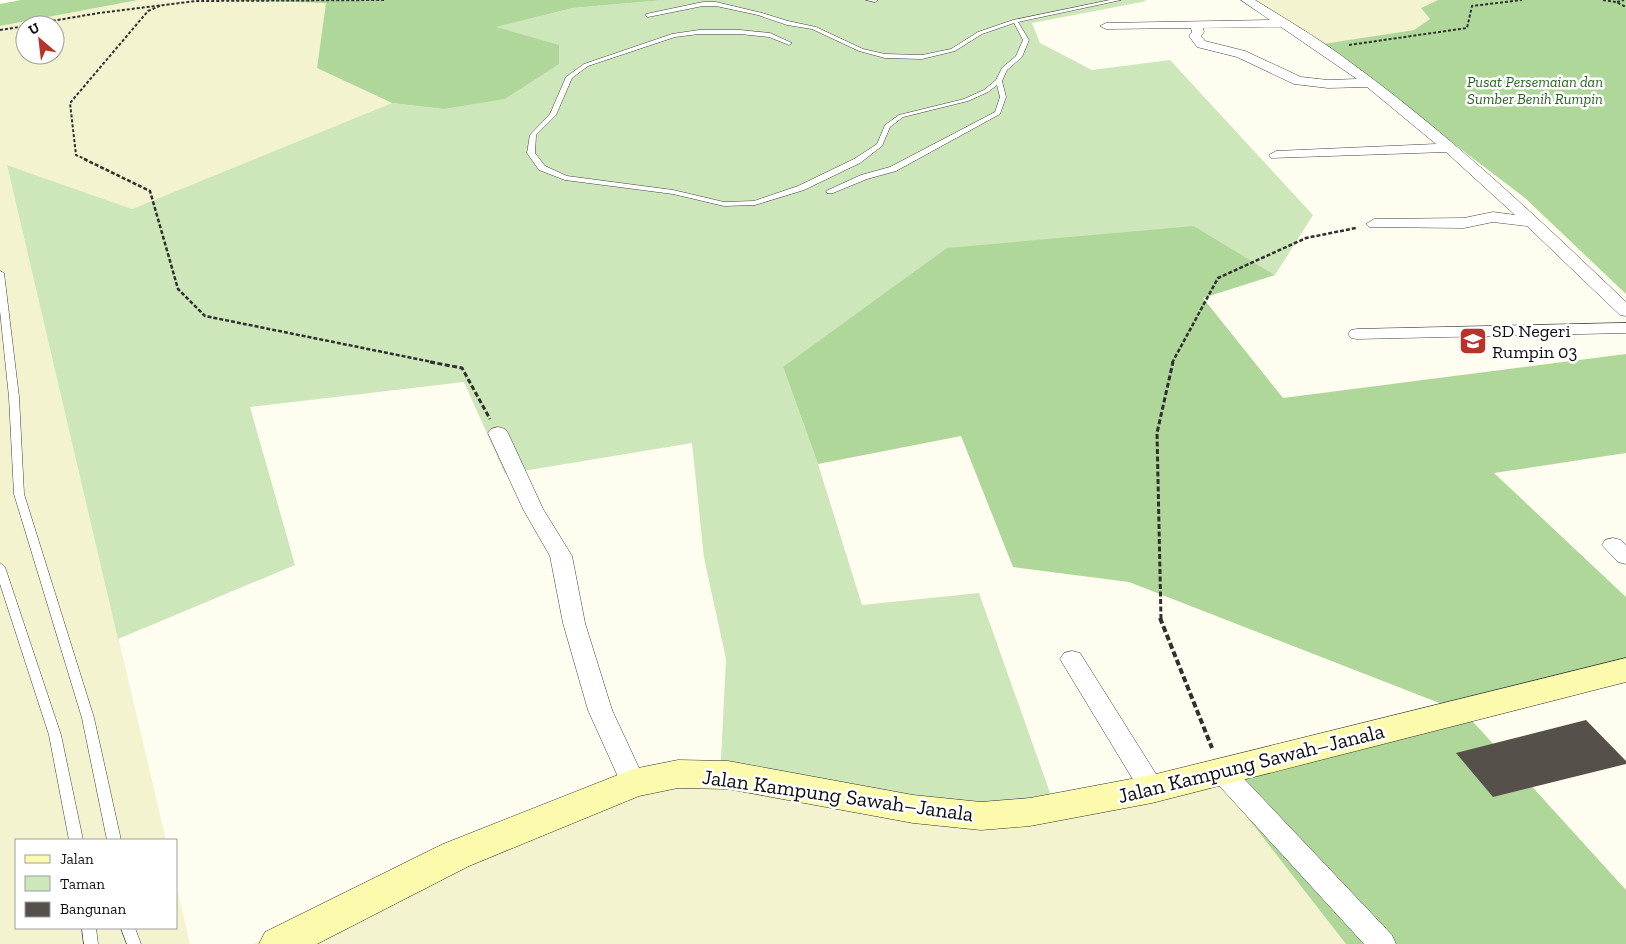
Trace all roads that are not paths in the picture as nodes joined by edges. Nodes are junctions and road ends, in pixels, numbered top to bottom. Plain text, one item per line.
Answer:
1 (869, 0) edge
2 (874, 0) edge
3 (1074, 0) edge
4 (1118, 0) edge
5 (1247, 0) edge
6 (1093, 5) junction
7 (648, 15) dead end
8 (1015, 21) junction
9 (1284, 23) junction
10 (1196, 24) junction
11 (1106, 26) dead end
12 (789, 43) dead end
13 (999, 81) junction
14 (1369, 83) junction
15 (1449, 148) junction
16 (1276, 155) dead end
17 (830, 191) dead end
18 (1532, 222) junction
19 (1374, 224) road end
20 (0, 273) edge
21 (1626, 311) edge
22 (1626, 328) edge
23 (1358, 334) dead end
24 (498, 433) road end
25 (0, 567) edge
26 (1072, 659) dead end
27 (1626, 670) edge
28 (1222, 772) junction
29 (633, 783) junction
30 (1152, 789) junction
31 (76, 839) edge
32 (114, 839) edge
33 (89, 929) edge
34 (128, 929) edge
35 (91, 944) edge
36 (134, 944) edge
37 (280, 944) edge
38 (1382, 944) edge

1 - 2 lane
3 - 6 lane
4 - 6 lane
5 - 9 street
6 - 8 lane
7 - 8 lane
8 - 13 lane
9 - 10 street
9 - 14 street
10 - 11 street
10 - 14 street
12 - 13 lane
13 - 17 lane
14 - 15 street
15 - 16 street
15 - 18 street
18 - 19 street
18 - 21 street
20 - 32 lane
22 - 23 street
24 - 29 street
25 - 31 lane
26 - 30 street
27 - 28 main road, Jalan Kampung Sawah–Janala
28 - 30 main road, Jalan Kampung Sawah–Janala
28 - 38 street
29 - 30 main road, Jalan Kampung Sawah–Janala
29 - 37 main road, Jalan Kampung Sawah–Janala
33 - 35 lane
34 - 36 lane

